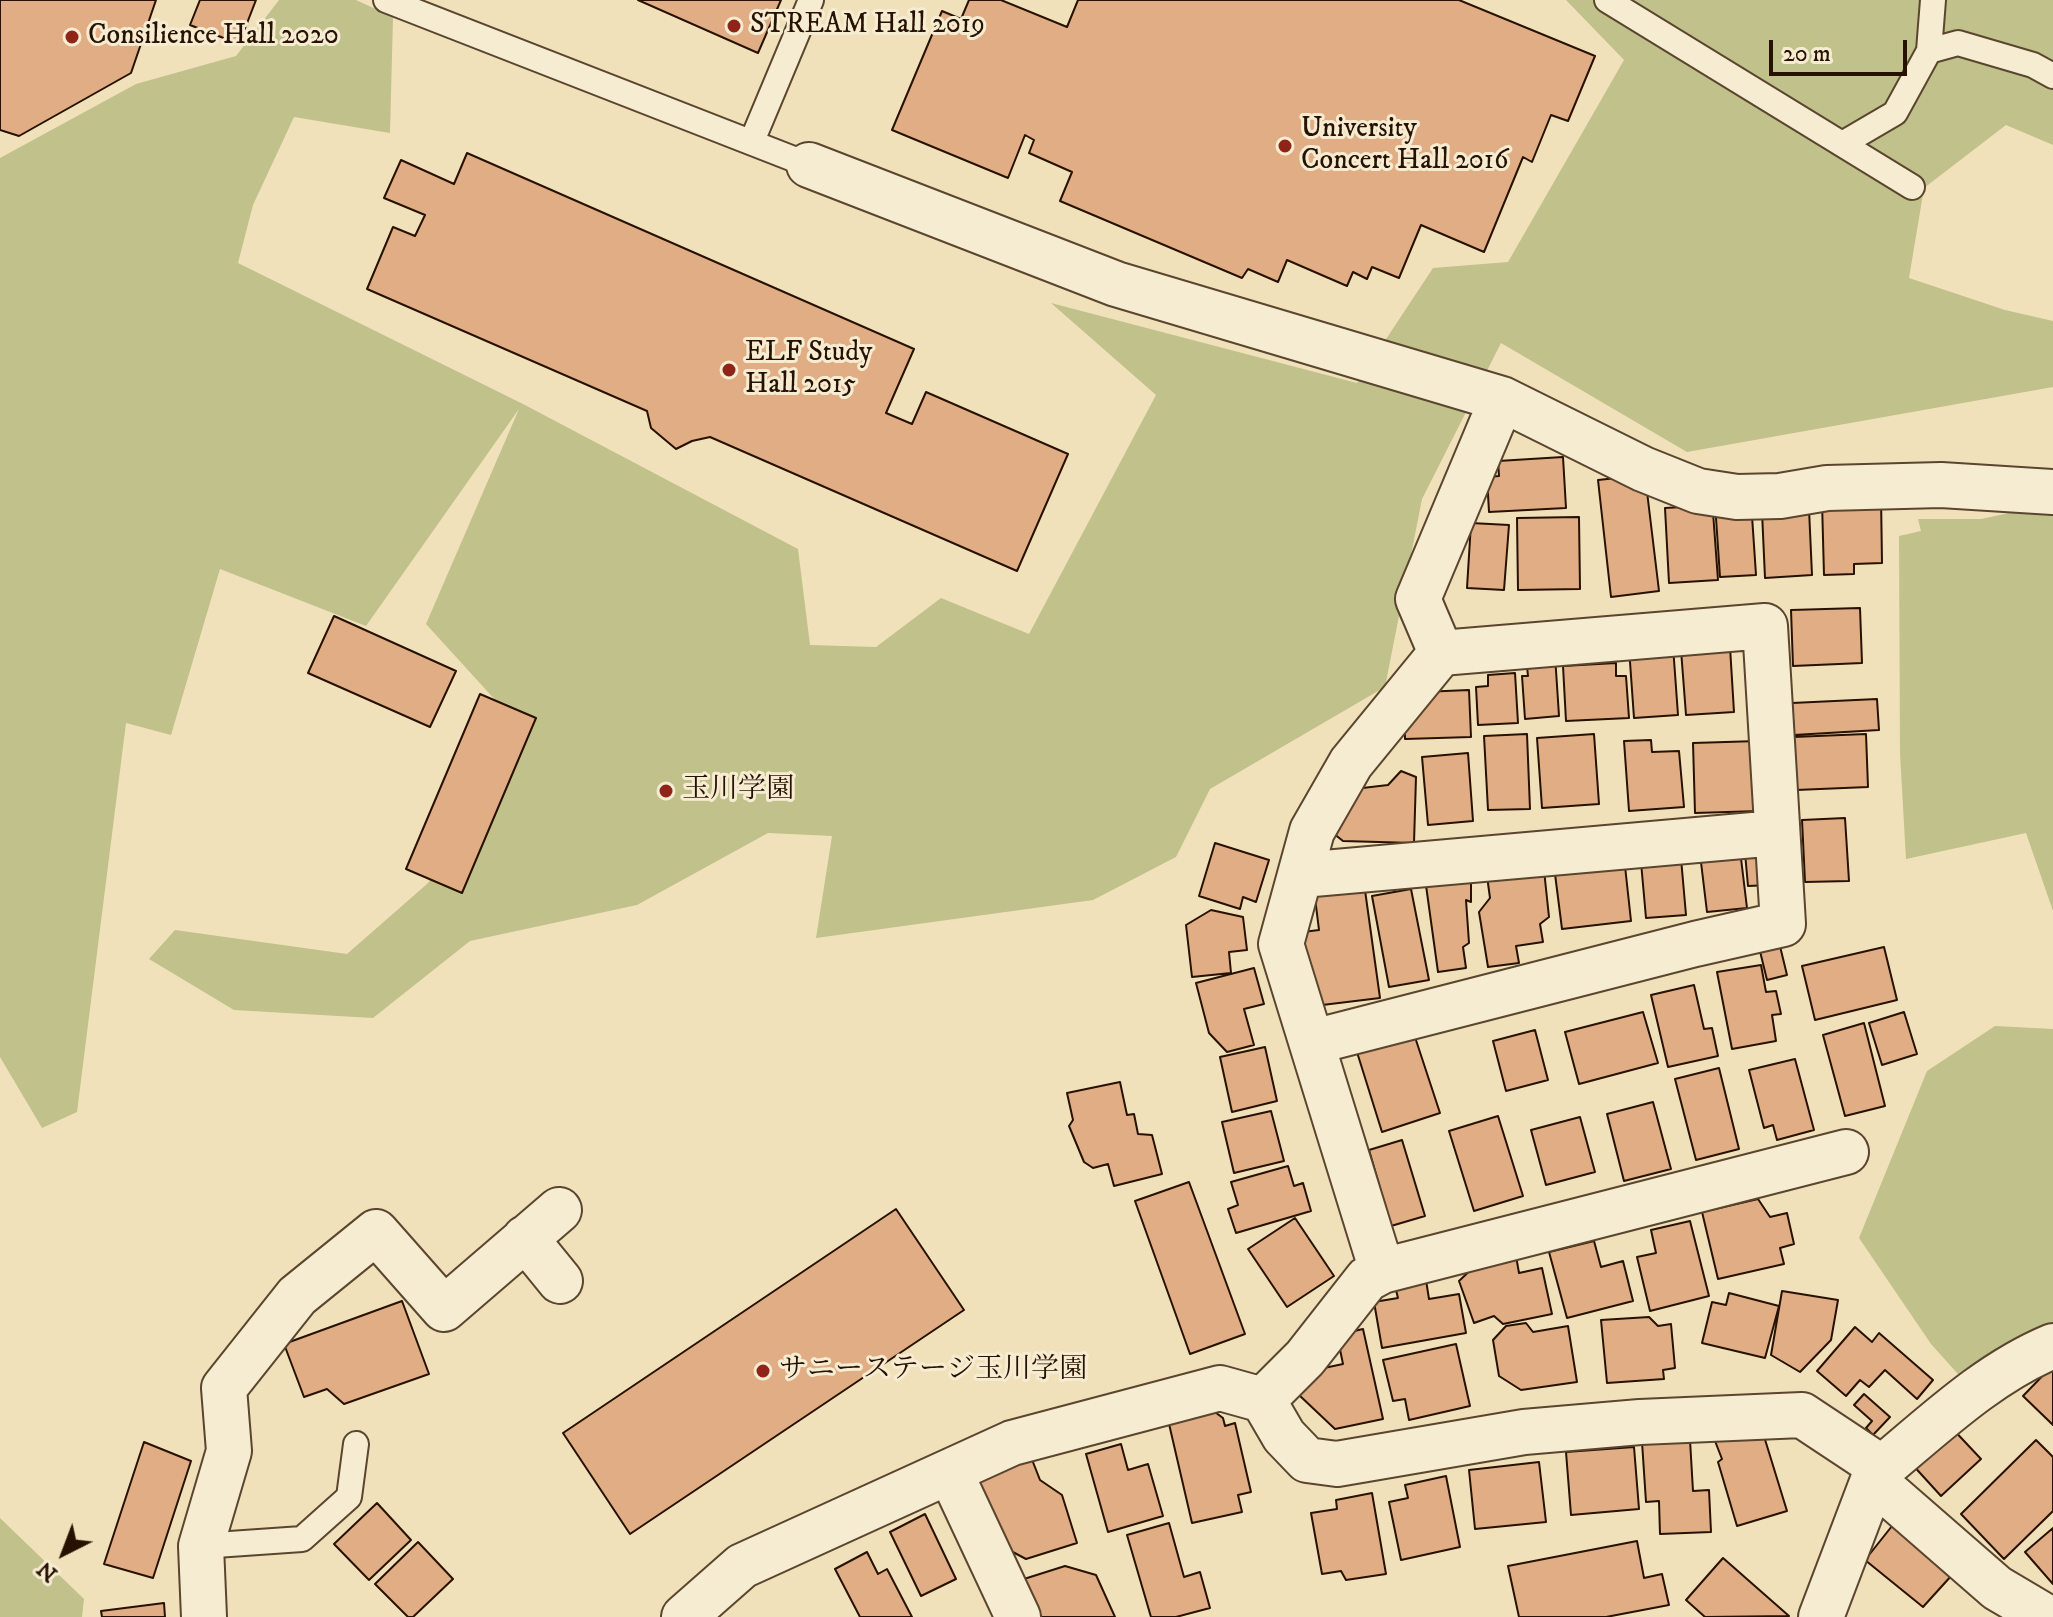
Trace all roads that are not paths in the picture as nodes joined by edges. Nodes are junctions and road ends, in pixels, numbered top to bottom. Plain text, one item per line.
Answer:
1 (386, 0) edge
2 (811, 0) edge
3 (1607, 0) edge
4 (1933, 0) edge
5 (1929, 51) junction
6 (2053, 76) edge
7 (752, 141) junction
8 (1842, 144) junction
9 (809, 165) joint
10 (1912, 187) dead end
11 (1502, 399) junction
12 (2053, 492) edge
13 (1441, 653) junction
14 (1776, 833) junction
15 (1302, 875) junction
16 (1313, 1042) junction
17 (1846, 1152) dead end
18 (559, 1210) dead end
19 (525, 1238) junction
20 (1382, 1271) junction
21 (560, 1281) dead end
22 (2053, 1346) edge
23 (1263, 1400) junction
24 (356, 1444) dead end
25 (950, 1472) junction
26 (1878, 1474) junction
27 (201, 1546) junction
28 (204, 1617) edge
29 (684, 1617) edge
30 (1018, 1617) edge
31 (1821, 1617) edge
32 (2046, 1617) edge

1 - 7 lane
2 - 7 lane
3 - 8 lane
4 - 5 lane
5 - 6 lane
5 - 8 lane
7 - 9 lane
8 - 10 lane
9 - 11 street
11 - 12 street
11 - 13 street
13 - 14 street
13 - 15 street
14 - 15 street
14 - 16 street
15 - 16 street
16 - 20 street
17 - 20 street
18 - 19 street
19 - 21 street
19 - 27 street
20 - 23 street
22 - 26 street
23 - 25 street
23 - 26 street
24 - 27 lane
25 - 29 street
25 - 30 street
26 - 31 street
26 - 32 street
27 - 28 street

